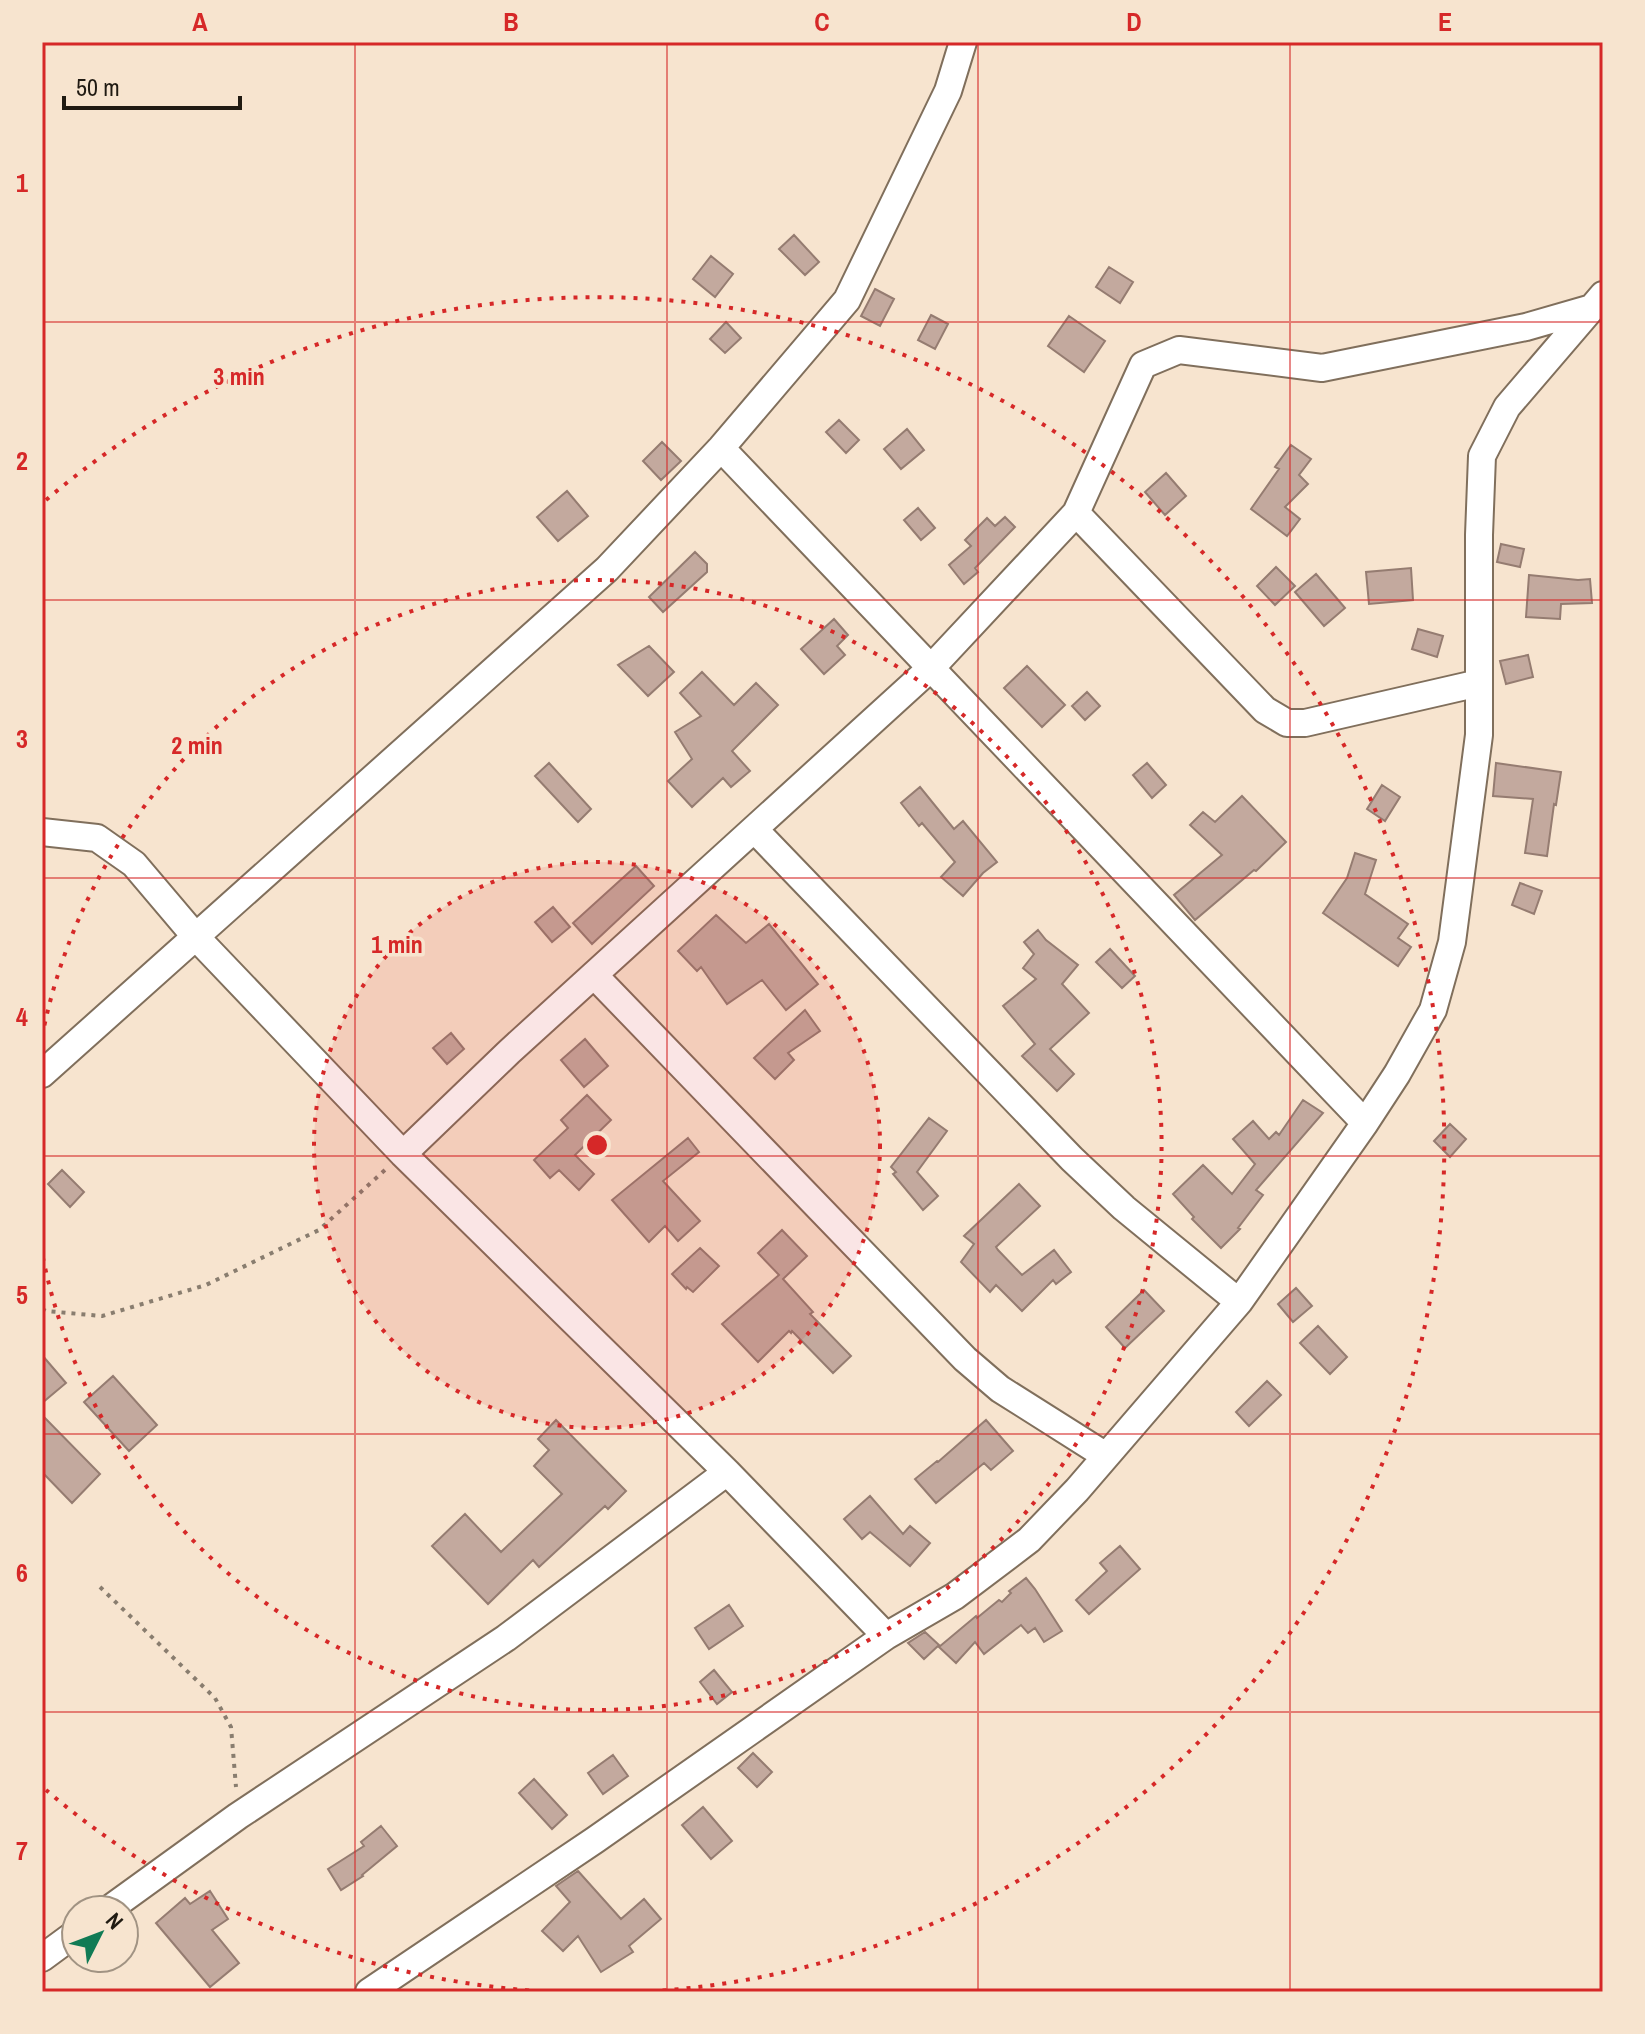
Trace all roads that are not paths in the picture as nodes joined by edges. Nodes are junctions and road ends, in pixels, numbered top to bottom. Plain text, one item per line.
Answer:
1 (963, 42) edge
2 (1598, 301) edge
3 (721, 448) junction
4 (1076, 513) junction
5 (932, 667) junction
6 (1479, 683) junction
7 (754, 829) junction
8 (42, 832) edge
9 (195, 936) junction
10 (594, 975) junction
11 (42, 1074) edge
12 (1365, 1123) junction
13 (403, 1154) junction
14 (1239, 1302) junction
15 (1106, 1456) junction
16 (727, 1472) junction
17 (886, 1636) junction
18 (130, 1894) edge
19 (60, 1945) edge
20 (42, 1958) edge
21 (369, 1992) edge

1 - 3 street
2 - 4 street
2 - 6 street
3 - 5 street
3 - 9 street
4 - 5 street
4 - 6 street
5 - 7 street
5 - 12 street
6 - 12 street
7 - 10 street
7 - 14 street
8 - 9 street
9 - 11 street
9 - 13 street
10 - 13 street
10 - 15 street
12 - 14 street
13 - 16 street
14 - 15 street
15 - 17 street
16 - 17 street
16 - 18 street
17 - 21 street
19 - 20 street

